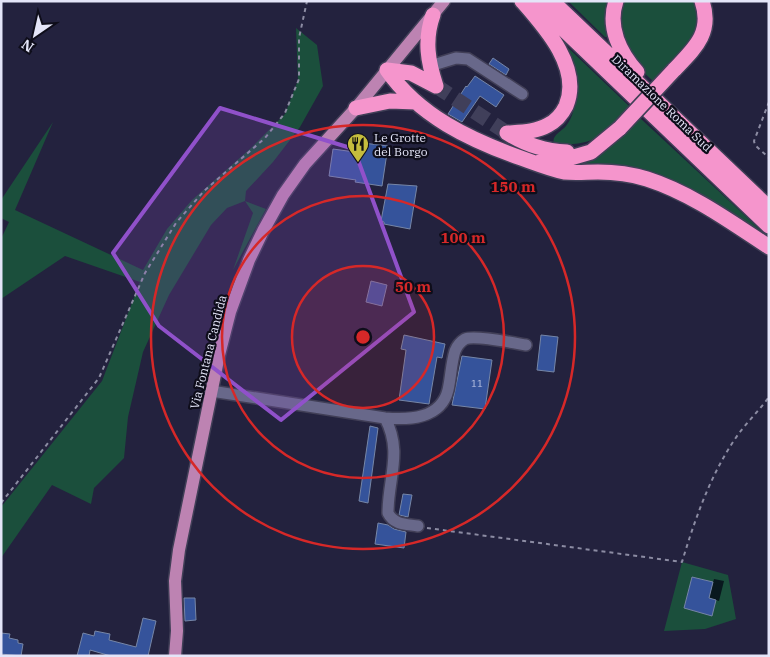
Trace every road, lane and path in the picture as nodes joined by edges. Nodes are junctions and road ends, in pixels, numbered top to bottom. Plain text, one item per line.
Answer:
1 (307, 1) edge
2 (444, 1) edge
3 (522, 1) edge
4 (534, 1) edge
5 (552, 1) edge
6 (616, 1) edge
7 (702, 1) edge
8 (433, 15) junction
9 (430, 66) junction
10 (387, 70) junction
11 (522, 94) dead end
12 (416, 102) junction
13 (769, 102) edge
14 (356, 108) junction
15 (590, 152) junction
16 (769, 158) edge
17 (536, 163) junction
18 (768, 207) edge
19 (769, 226) edge
20 (769, 247) edge
21 (526, 344) dead end
22 (211, 391) junction
23 (769, 398) edge
24 (385, 418) junction
25 (1, 503) edge
26 (418, 526) joint
27 (175, 656) edge

1 - 25 path
2 - 8 main road, Via Fontana Candida
3 - 15 highway
4 - 19 highway, Diramazione Roma Sud
5 - 18 highway, Diramazione Roma Sud
6 - 18 highway
7 - 15 highway, bridge
8 - 9 highway
8 - 10 main road, Via Fontana Candida
9 - 10 highway
9 - 11 lane
10 - 12 highway
10 - 14 main road, Via Fontana Candida
12 - 14 highway
12 - 17 highway
13 - 16 path
14 - 22 main road, Via Fontana Candida
15 - 17 highway
17 - 20 highway
21 - 24 lane
22 - 24 lane
22 - 27 main road, Via Fontana Candida
23 - 26 path
24 - 26 lane

